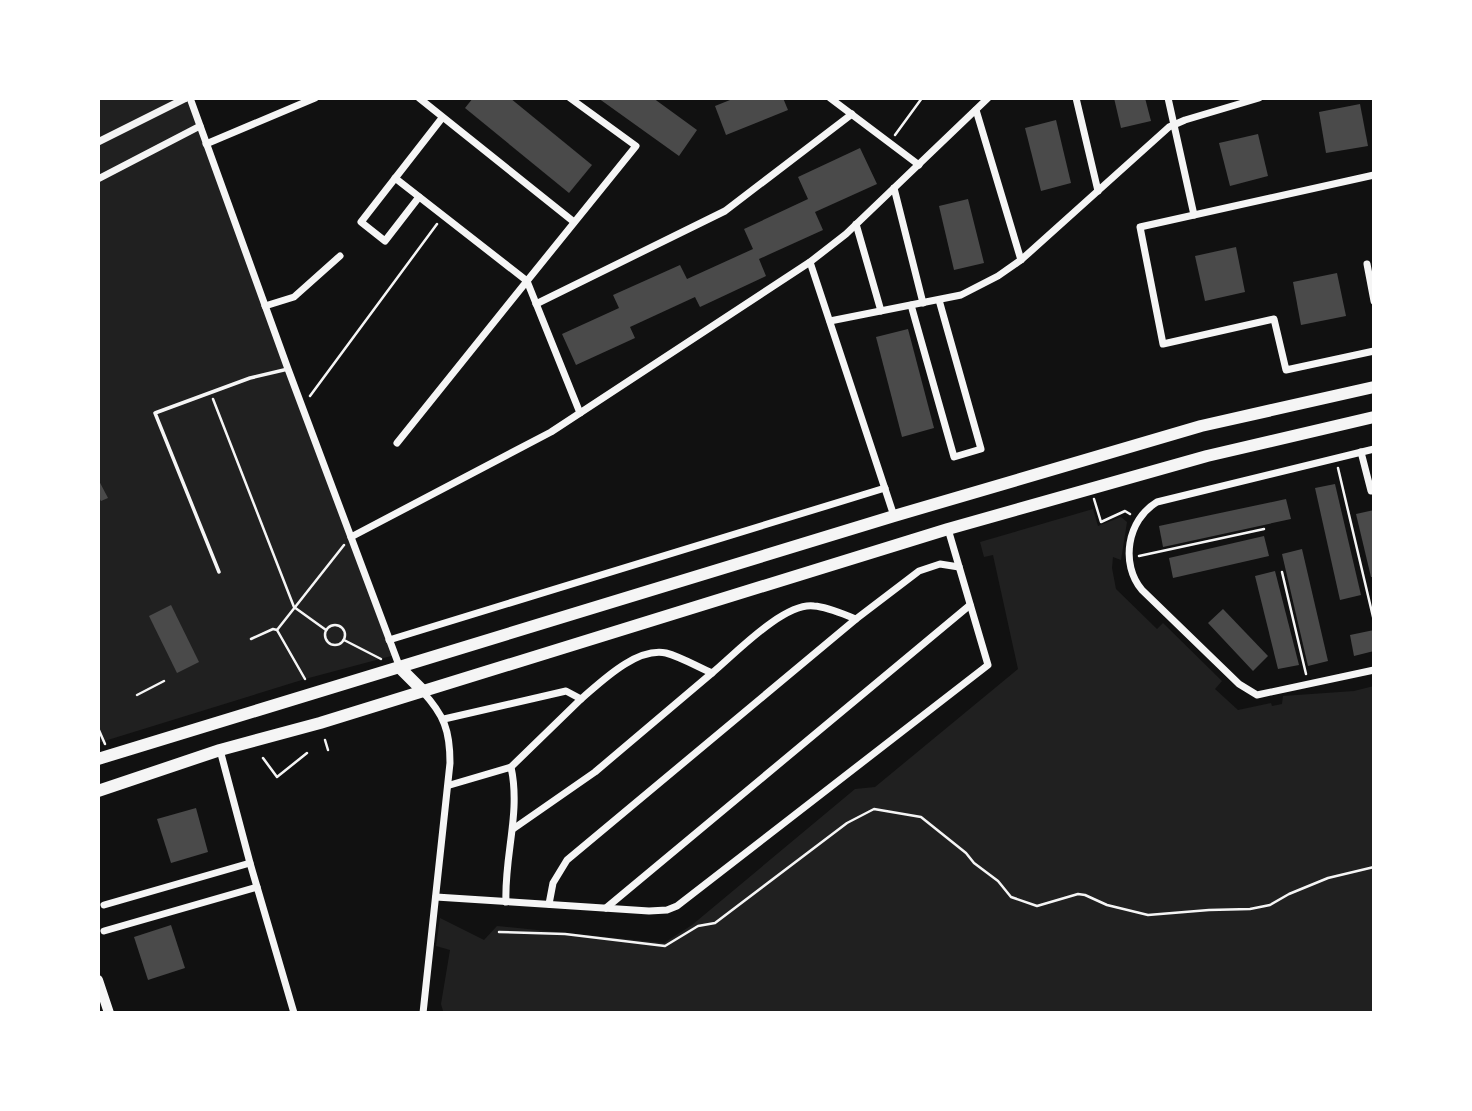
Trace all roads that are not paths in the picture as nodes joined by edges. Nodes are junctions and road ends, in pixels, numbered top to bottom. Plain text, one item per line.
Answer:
1 (188, 98) edge
2 (291, 98) edge
3 (315, 98) edge
4 (419, 98) edge
5 (570, 98) edge
6 (830, 98) edge
7 (988, 98) edge
8 (1076, 98) edge
9 (1168, 98) edge
10 (1259, 98) edge
11 (295, 106) junction
12 (976, 110) junction
13 (852, 114) junction
14 (442, 118) junction
15 (1174, 125) junction
16 (200, 126) junction
17 (98, 142) edge
18 (206, 144) junction
19 (919, 165) junction
20 (1374, 174) edge
21 (395, 178) junction
22 (98, 179) edge
23 (894, 188) junction
24 (1098, 191) junction
25 (419, 197) junction
26 (1194, 215) junction
27 (574, 222) junction
28 (856, 224) junction
29 (340, 256) dead end
30 (1021, 260) junction
31 (810, 262) junction
32 (1367, 264) dead end
33 (527, 281) junction
34 (939, 300) junction
35 (1374, 301) edge
36 (536, 303) junction
37 (923, 303) junction
38 (911, 305) junction
39 (265, 306) junction
40 (881, 311) junction
41 (830, 321) junction
42 (1374, 351) edge
43 (288, 369) junction
44 (1374, 387) edge
45 (580, 414) junction
46 (1374, 417) edge
47 (397, 443) dead end
48 (1374, 449) edge
49 (1361, 452) junction
50 (885, 488) junction
51 (1371, 491) dead end
52 (894, 516) junction
53 (948, 528) junction
54 (351, 537) junction
55 (959, 567) junction
56 (219, 572) dead end
57 (970, 606) junction
58 (856, 619) junction
59 (389, 640) junction
60 (400, 668) junction
61 (1374, 670) edge
62 (712, 673) junction
63 (422, 690) junction
64 (581, 699) junction
65 (444, 719) junction
66 (220, 750) junction
67 (98, 759) edge
68 (511, 767) junction
69 (450, 785) junction
70 (98, 791) edge
71 (513, 829) junction
72 (250, 863) junction
73 (257, 887) junction
74 (436, 897) junction
75 (506, 902) junction
76 (549, 904) junction
77 (104, 905) dead end
78 (605, 908) junction
79 (104, 931) dead end
80 (98, 980) edge
81 (109, 1013) edge
82 (294, 1013) edge
83 (424, 1013) edge

1 - 16 street
1 - 17 street
2 - 11 street
3 - 11 street
4 - 14 street
5 - 27 street
6 - 13 street
7 - 12 street
8 - 24 street
9 - 15 street
10 - 15 street
11 - 18 street
12 - 19 street
12 - 30 street
13 - 19 street
13 - 36 street
14 - 21 street
14 - 27 street
15 - 24 street
15 - 26 street
16 - 18 street
16 - 22 street
18 - 39 street
19 - 23 street
20 - 26 street
21 - 25 street
21 - 25 street
23 - 28 street
23 - 37 street
24 - 30 street
25 - 33 street
26 - 42 street
27 - 33 street
28 - 31 street
28 - 40 street
29 - 39 street
30 - 34 street
31 - 41 street
31 - 45 street
32 - 35 street
33 - 36 street
33 - 47 street
34 - 37 street
34 - 38 street
36 - 45 street
37 - 38 street
38 - 40 street
39 - 43 street
40 - 41 street
41 - 50 street
43 - 54 street
43 - 56 lane
44 - 52 main road
45 - 54 street
46 - 53 main road
48 - 49 street
49 - 51 street
49 - 61 street
50 - 52 street
50 - 59 street
52 - 60 main road
53 - 55 street
53 - 63 main road
54 - 59 street
55 - 57 street
55 - 58 street
57 - 78 street
57 - 78 street
58 - 62 street
58 - 76 street
59 - 60 street
60 - 63 main road
60 - 67 main road
62 - 64 street
62 - 71 street
63 - 65 street
63 - 66 main road
64 - 65 street
64 - 68 street
65 - 69 street
66 - 70 main road
66 - 72 street
68 - 69 street
68 - 71 street
69 - 74 street
71 - 75 street
72 - 73 street
72 - 77 street
73 - 79 street
73 - 82 street
74 - 75 street
74 - 83 street
75 - 76 street
76 - 78 street
80 - 81 main road

